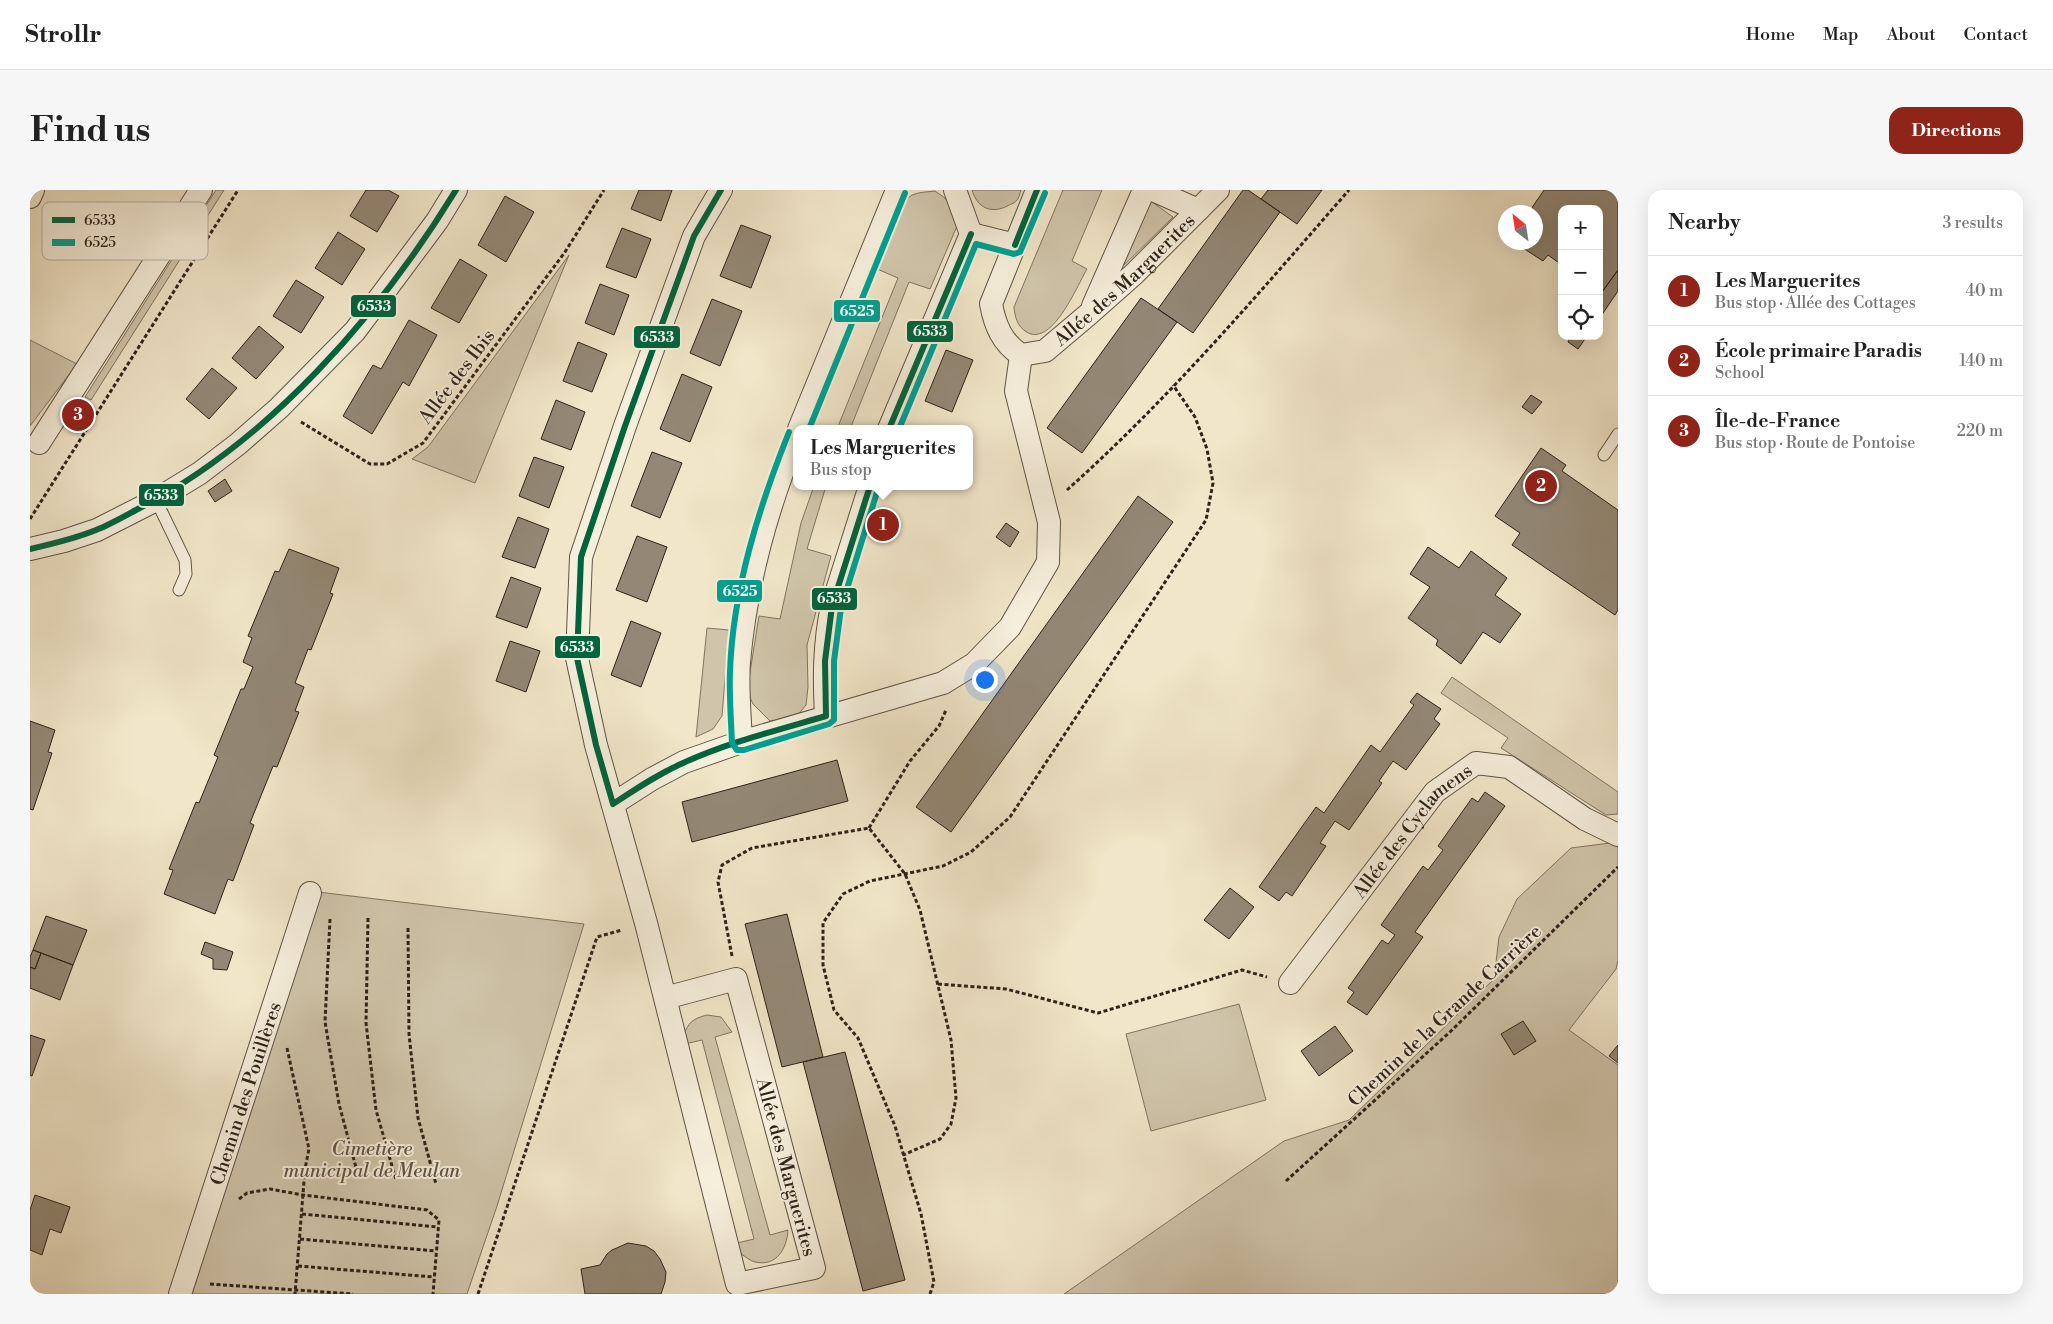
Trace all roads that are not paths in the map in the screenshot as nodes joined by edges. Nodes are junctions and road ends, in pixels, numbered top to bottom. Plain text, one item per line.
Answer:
1 (33, 190) edge
2 (201, 190) edge
3 (456, 190) edge
4 (721, 190) edge
5 (896, 190) edge
6 (955, 190) edge
7 (1037, 190) edge
8 (1144, 190) edge
9 (1153, 190) edge
10 (1218, 190) edge
11 (30, 197) edge
12 (193, 202) edge
13 (1198, 210) junction
14 (971, 234) junction
15 (1015, 245) junction
16 (156, 260) edge
17 (1090, 313) junction
18 (1022, 356) junction
19 (801, 425) edge
20 (892, 425) edge
21 (1618, 434) edge
22 (793, 445) edge
23 (33, 453) edge
24 (1604, 456) dead end
25 (869, 490) edge
26 (156, 500) junction
27 (30, 549) edge
28 (179, 590) dead end
29 (826, 716) junction
30 (741, 742) junction
31 (613, 804) junction
32 (1618, 835) edge
33 (310, 893) dead end
34 (1290, 983) road end
35 (665, 998) junction
36 (180, 1294) edge

1 - 11 street
2 - 12 street
3 - 26 street
4 - 31 street, Allée des Marguerites
5 - 19 street
6 - 14 street
7 - 15 street
8 - 17 street
9 - 13 street
10 - 13 street, Allée des Marguerites
13 - 17 street, Allée des Marguerites
14 - 15 street
14 - 20 street
15 - 18 street
16 - 23 street
17 - 18 street, Allée des Marguerites
18 - 29 street
21 - 24 lane
22 - 30 street
25 - 29 street
26 - 27 street
26 - 28 lane
29 - 30 street
30 - 31 street
31 - 35 street, Allée des Marguerites
32 - 34 street, Allée des Cyclamens
33 - 36 street, Chemin des Pouillères
35 - 35 street, Allée des Marguerites

